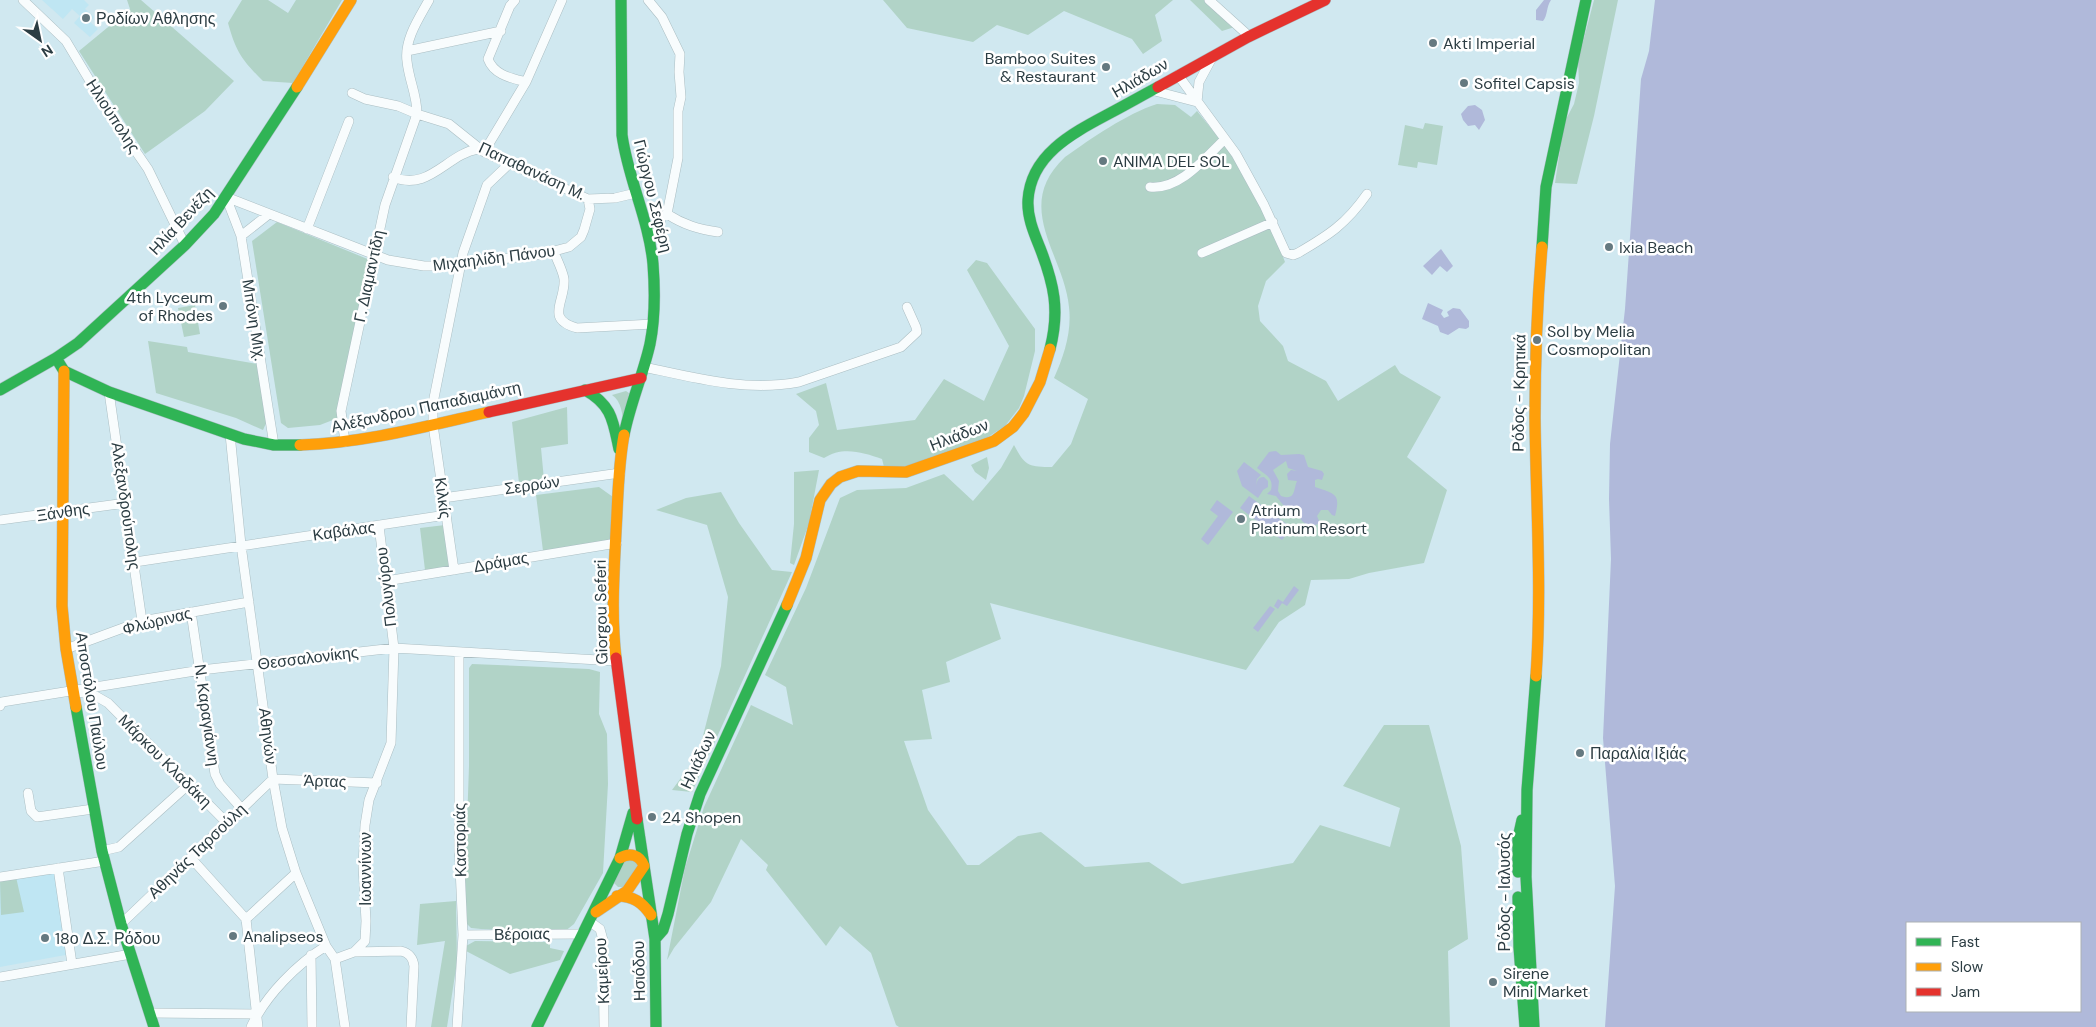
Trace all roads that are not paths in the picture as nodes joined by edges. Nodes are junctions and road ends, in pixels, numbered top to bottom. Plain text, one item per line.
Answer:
1 (23, 0) edge
2 (351, 0) edge
3 (429, 0) edge
4 (515, 0) edge
5 (562, 0) edge
6 (621, 0) edge
7 (648, 0) edge
8 (1209, 0) edge
9 (1325, 0) edge
10 (1586, 0) edge
11 (501, 31) junction
12 (1249, 36) junction
13 (407, 52) junction
14 (1214, 54) junction
15 (1178, 75) junction
16 (526, 82) junction
17 (1151, 90) junction
18 (352, 93) dead end
19 (1197, 102) junction
20 (417, 114) junction
21 (349, 122) dead end
22 (1225, 139) junction
23 (481, 151) junction
24 (509, 164) junction
25 (393, 177) junction
26 (1150, 187) dead end
27 (636, 193) junction
28 (1367, 194) dead end
29 (226, 197) junction
30 (588, 199) junction
31 (269, 214) junction
32 (667, 214) junction
33 (1273, 222) junction
34 (307, 229) junction
35 (718, 232) dead end
36 (241, 236) junction
37 (648, 236) junction
38 (185, 245) junction
39 (554, 252) junction
40 (1202, 253) dead end
41 (374, 254) junction
42 (462, 263) junction
43 (907, 307) dead end
44 (653, 324) junction
45 (56, 358) junction
46 (64, 371) junction
47 (642, 373) junction
48 (0, 390) edge
49 (586, 390) junction
50 (109, 392) junction
51 (433, 425) junction
52 (230, 434) junction
53 (345, 442) junction
54 (274, 445) junction
55 (620, 456) junction
56 (620, 473) junction
57 (444, 498) junction
58 (126, 503) junction
59 (62, 512) junction
60 (446, 515) junction
61 (0, 520) edge
62 (379, 526) junction
63 (617, 543) junction
64 (241, 545) junction
65 (135, 562) junction
66 (454, 570) junction
67 (386, 581) junction
68 (250, 602) junction
69 (191, 612) junction
70 (142, 621) junction
71 (394, 648) junction
72 (66, 649) junction
73 (459, 652) junction
74 (616, 661) junction
75 (259, 664) junction
76 (201, 670) junction
77 (73, 691) junction
78 (1, 704) edge
79 (273, 779) junction
80 (377, 783) junction
81 (188, 785) junction
82 (1527, 790) junction
83 (28, 793) dead end
84 (634, 797) junction
85 (93, 809) junction
86 (242, 809) junction
87 (227, 823) junction
88 (103, 856) junction
89 (191, 858) junction
90 (620, 858) junction
91 (644, 866) junction
92 (58, 868) junction
93 (296, 873) junction
94 (0, 877) edge
95 (608, 882) junction
96 (621, 896) junction
97 (668, 914) junction
98 (592, 917) junction
99 (246, 919) junction
100 (652, 920) junction
101 (121, 924) junction
102 (582, 934) junction
103 (463, 935) junction
104 (655, 939) junction
105 (326, 946) junction
106 (354, 952) junction
107 (131, 954) junction
108 (311, 955) junction
109 (335, 959) junction
110 (72, 964) junction
111 (0, 976) edge
112 (150, 1013) junction
113 (257, 1014) junction
114 (1525, 1022) edge
115 (154, 1027) edge
116 (251, 1027) edge
117 (258, 1027) edge
118 (312, 1027) edge
119 (345, 1027) edge
120 (411, 1027) edge
121 (457, 1027) edge
122 (537, 1027) edge
123 (604, 1027) edge
124 (656, 1027) edge
125 (1534, 1027) edge

1 - 38 street, Ηλιούπολης
2 - 29 street, Ηλία Βενέζη
3 - 13 street
4 - 11 street
5 - 16 street
6 - 27 street, Γιώργου Σεφέρη
7 - 32 street
8 - 12 street
9 - 12 street, Ηλιάδων
10 - 82 street, Ρόδος - Κρητικά
11 - 13 street
11 - 16 street
12 - 14 street, Ηλιάδων
13 - 20 street
14 - 15 street, Ηλιάδων
14 - 19 street
15 - 17 street, Ηλιάδων
15 - 19 street
16 - 23 street
17 - 19 street
17 - 97 street, Ηλιάδων
18 - 20 street, Παπαθανάση Μ.
19 - 22 street
20 - 23 street, Παπαθανάση Μ.
20 - 25 street, Γ. Διαμαντίδη
21 - 34 street
22 - 26 street
22 - 33 street
23 - 24 street, Παπαθανάση Μ.
23 - 25 street
24 - 30 street, Παπαθανάση Μ.
24 - 42 street, Κιλκίς
25 - 41 street, Γ. Διαμαντίδη
27 - 30 street, Παπαθανάση Μ.
27 - 37 street, Γιώργου Σεφέρη
28 - 33 street
29 - 31 street, Μιχαηλίδη Πάνου
29 - 36 street, Μπόνη Μιχ.
29 - 38 street, Ηλία Βενέζη
30 - 39 street, Μιχαηλίδη Πάνου
31 - 34 street, Μιχαηλίδη Πάνου
31 - 36 street
32 - 35 street
32 - 37 street
33 - 40 street
34 - 41 street, Μιχαηλίδη Πάνου
36 - 54 street, Μπόνη Μιχ.
37 - 44 street, Γιώργου Σεφέρη
38 - 45 street, Ηλία Βενέζη
39 - 42 street, Μιχαηλίδη Πάνου
39 - 44 street
41 - 42 street, Μιχαηλίδη Πάνου
41 - 53 street, Γ. Διαμαντίδη
42 - 51 street, Κιλκίς
43 - 47 street
44 - 47 street, Γιώργου Σεφέρη
45 - 46 street
45 - 48 street, Ηλία Βενέζη
46 - 50 street, Αλέξανδρου Παπαδιαμάντη
46 - 59 street, Αποστόλου Παύλου
47 - 49 street, Αλέξανδρου Παπαδιαμάντη
47 - 55 street, Γιώργου Σεφέρη
49 - 51 street, Αλέξανδρου Παπαδιαμάντη
49 - 55 street
50 - 52 street, Αλέξανδρου Παπαδιαμάντη
50 - 58 street, Αλεξανδρούπολης
51 - 53 street, Αλέξανδρου Παπαδιαμάντη
51 - 57 street, Κιλκίς
52 - 54 street, Αλέξανδρου Παπαδιαμάντη
52 - 64 street, Αθηνών
53 - 54 street, Αλέξανδρου Παπαδιαμάντη
55 - 56 street, Giorgou Seferi
56 - 57 street, Σερρών
56 - 63 street, Giorgou Seferi
57 - 60 street, Κιλκίς
58 - 59 street, Ξάνθης
58 - 65 street, Αλεξανδρούπολης
59 - 61 street, Ξάνθης
59 - 72 street, Αποστόλου Παύλου
60 - 62 street, Καβάλας
60 - 66 street, Κιλκίς
62 - 64 street, Καβάλας
62 - 67 street, Πολυγύρου
63 - 66 street, Δράμας
63 - 74 street, Giorgou Seferi
64 - 65 street, Καβάλας
64 - 68 street, Αθηνών
65 - 70 street, Αλεξανδρούπολης
66 - 67 street, Δράμας
67 - 71 street, Πολυγύρου
68 - 69 street, Φλώρινας
68 - 75 street, Αθηνών
69 - 70 street, Φλώρινας
69 - 76 street, Ν. Καραγιάννη
70 - 72 street, Φλώρινας
71 - 73 street, Θεσσαλονίκης
71 - 75 street, Θεσσαλονίκης
71 - 80 street, Πολυγύρου
72 - 77 street, Αποστόλου Παύλου
73 - 74 street, Θεσσαλονίκης
73 - 103 street, Καστοριάς
74 - 84 street, Giorgou Seferi
75 - 76 street, Θεσσαλονίκης
75 - 79 street, Αθηνών
76 - 77 street, Θεσσαλονίκης
76 - 86 street, Ν. Καραγιάννη
77 - 78 street, Θεσσαλονίκης
77 - 81 street, Μάρκου Κλαδάκη
77 - 85 street, Αποστόλου Παύλου
79 - 80 street, Άρτας
79 - 86 street, Αθηνάς Ταρσούλη
79 - 93 street, Αθηνών
80 - 106 street, Ιωαννίνων
81 - 87 street, Μάρκου Κλαδάκη
81 - 88 street
82 - 114 street, Ρόδος - Ιαλυσός
82 - 125 street, Ρόδος - Ιαλυσός
83 - 85 street
84 - 90 street
84 - 91 street
85 - 88 street, Αποστόλου Παύλου
86 - 87 street, Αθηνάς Ταρσούλη
87 - 89 street, Αθηνάς Ταρσούλη
88 - 92 street
88 - 101 street, Αποστόλου Παύλου
89 - 99 street
89 - 101 street, Αθηνάς Ταρσούλη
90 - 91 street
90 - 95 street
91 - 96 street
91 - 100 street
92 - 94 street
92 - 110 street
93 - 99 street
93 - 105 street, Αθηνών
95 - 96 street
95 - 98 street
96 - 98 street
96 - 100 street
97 - 100 street
97 - 104 street, Ηλιάδων
98 - 102 street
98 - 123 street, Καμείρου
99 - 113 street
100 - 104 street, Ησιόδου
101 - 107 street, Αποστόλου Παύλου
102 - 103 street, Βέροιας
102 - 122 street
103 - 121 street, Καστοριάς
104 - 124 street, Ησιόδου
105 - 108 street
105 - 109 street, Αθηνών
106 - 109 street
106 - 120 street
107 - 110 street
107 - 112 street, Αποστόλου Παύλου
108 - 113 street
108 - 118 street
109 - 119 street, Αθηνών
110 - 111 street
112 - 113 street
112 - 115 street, Αποστόλου Παύλου
113 - 116 street
113 - 117 street

